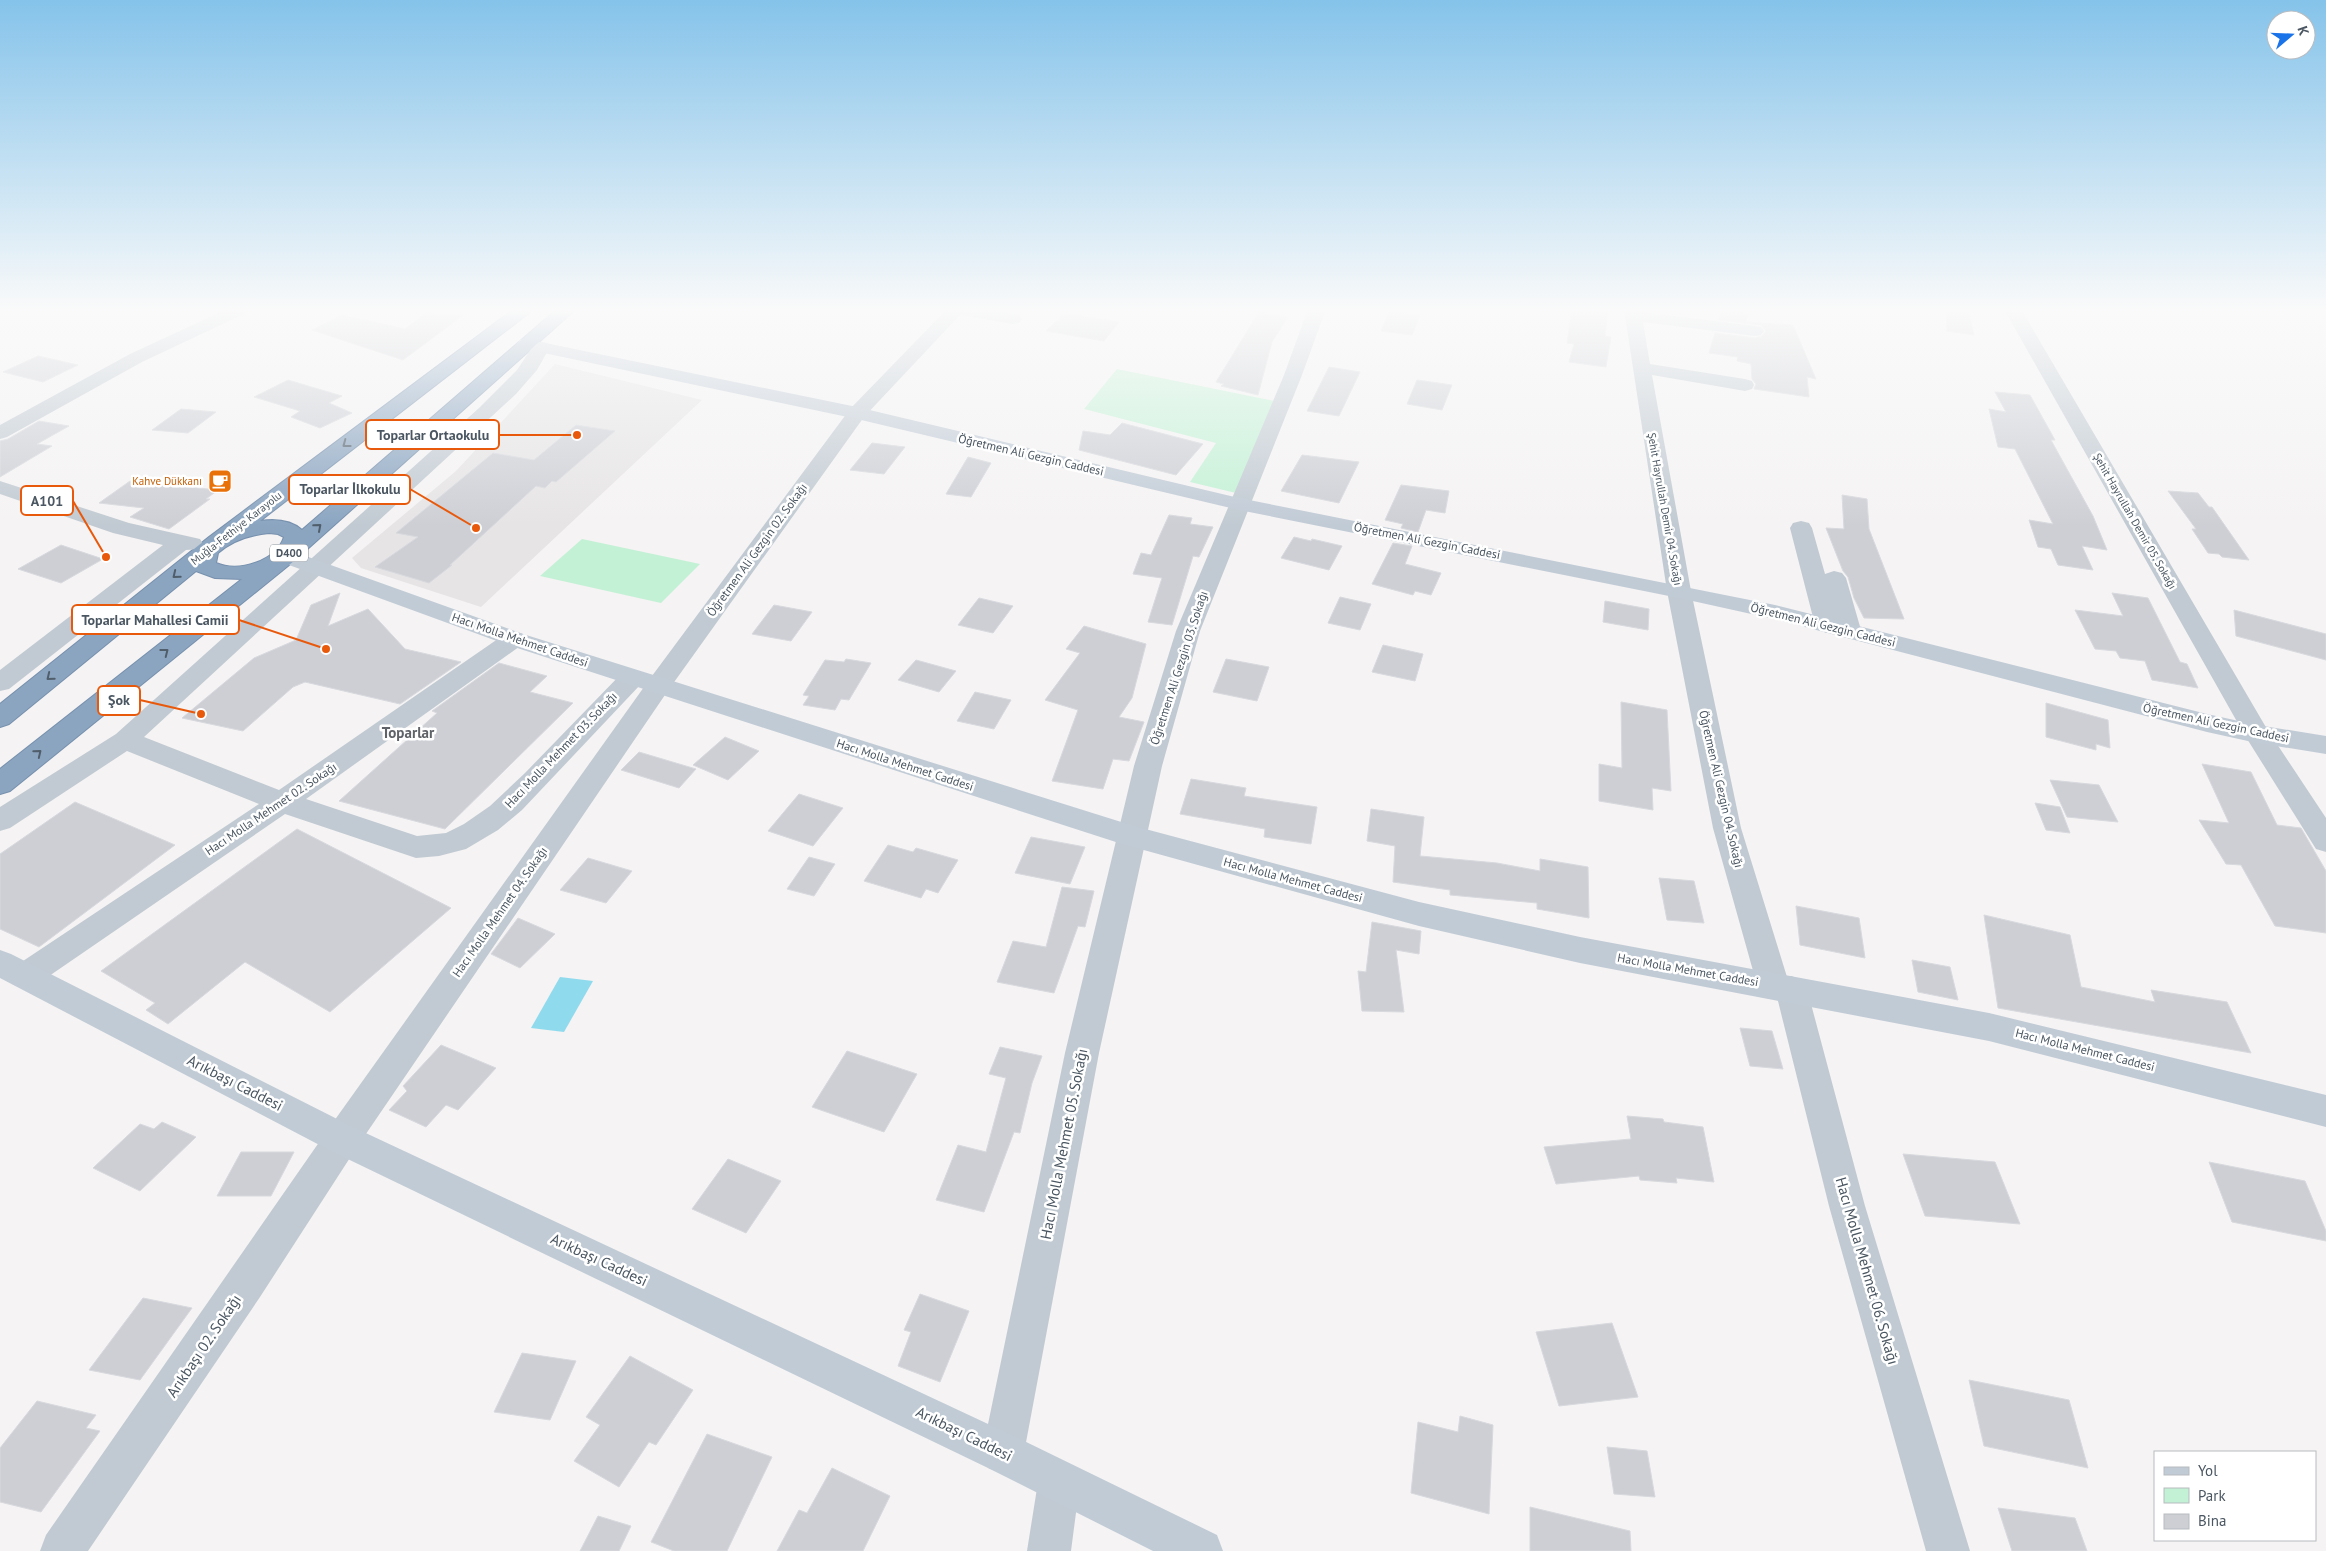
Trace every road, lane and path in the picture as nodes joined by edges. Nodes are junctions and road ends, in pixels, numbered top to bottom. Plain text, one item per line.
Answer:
1 (94, 381) edge
2 (430, 381) edge
3 (491, 381) edge
4 (518, 381) edge
5 (704, 381) edge
6 (887, 381) edge
7 (1291, 381) edge
8 (1643, 381) edge
9 (1723, 381) edge
10 (2054, 381) edge
11 (1745, 385) dead end
12 (857, 413) junction
13 (0, 433) edge
14 (0, 487) edge
15 (1239, 504) junction
16 (1801, 528) dead end
17 (180, 543) junction
18 (214, 545) junction
19 (286, 556) junction
20 (315, 567) junction
21 (1834, 578) dead end
22 (1679, 591) junction
23 (1838, 628) junction
24 (514, 639) junction
25 (0, 682) edge
26 (645, 682) junction
27 (0, 718) edge
28 (2257, 734) junction
29 (125, 740) junction
30 (2326, 745) edge
31 (0, 784) edge
32 (282, 802) junction
33 (0, 821) edge
34 (1132, 836) junction
35 (2326, 841) edge
36 (13, 969) edge
37 (1782, 987) junction
38 (2326, 1110) edge
39 (342, 1139) junction
40 (1003, 1452) junction
41 (1059, 1482) junction
42 (62, 1551) edge
43 (1049, 1551) edge
44 (1201, 1551) edge
45 (1948, 1551) edge

1 - 13 street
2 -> 18 highway, Muğla-Fethiye Karayolu
19 -> 3 highway, D400
4 - 20 street
5 - 12 street, Öğretmen Ali Gezgin Caddesi
6 - 12 street, Öğretmen Ali Gezgin 02. Sokağı
7 - 15 street, Öğretmen Ali Gezgin 03. Sokağı
8 - 22 street, Şehit Hayrullah Demir 04. Sokağı
9 - 11 street
10 - 28 street, Şehit Hayrullah Demir 05. Sokağı
12 - 15 street, Öğretmen Ali Gezgin Caddesi
12 - 26 street, Öğretmen Ali Gezgin 02. Sokağı
14 - 17 street
15 - 22 street, Öğretmen Ali Gezgin Caddesi
15 - 34 street, Öğretmen Ali Gezgin 03. Sokağı
16 - 23 street
17 - 18 street
17 - 25 street
18 - 19 highway
18 - 19 highway
18 -> 27 highway, Muğla-Fethiye Karayolu
19 - 20 street, Hacı Molla Mehmet Caddesi
31 -> 19 highway, D400
20 - 24 street, Hacı Molla Mehmet Caddesi
20 - 29 street
21 - 23 street
22 - 23 street, Öğretmen Ali Gezgin Caddesi
22 - 37 street, Öğretmen Ali Gezgin 04. Sokağı
23 - 28 street, Öğretmen Ali Gezgin Caddesi
24 - 26 street, Hacı Molla Mehmet Caddesi
24 - 32 street, Hacı Molla Mehmet 02. Sokağı
26 - 32 street, Hacı Molla Mehmet 03. Sokağı
26 - 34 street, Hacı Molla Mehmet Caddesi
26 - 39 street, Hacı Molla Mehmet 04. Sokağı
28 - 30 street, Öğretmen Ali Gezgin Caddesi
28 - 35 street, Şehit Hayrullah Demir 05. Sokağı
29 - 32 street, Hacı Molla Mehmet 03. Sokağı
29 - 33 street
32 - 36 street, Hacı Molla Mehmet 02. Sokağı
34 - 37 street, Hacı Molla Mehmet Caddesi
34 - 40 street, Hacı Molla Mehmet 05. Sokağı
36 - 39 street, Arıkbaşı Caddesi
37 - 38 street, Hacı Molla Mehmet Caddesi
37 - 45 street, Hacı Molla Mehmet 06. Sokağı
39 - 40 street, Arıkbaşı Caddesi
39 - 42 street, Arıkbaşı 02. Sokağı
40 - 41 street, Arıkbaşı Caddesi
41 - 43 street
41 - 44 street, Arıkbaşı Caddesi

